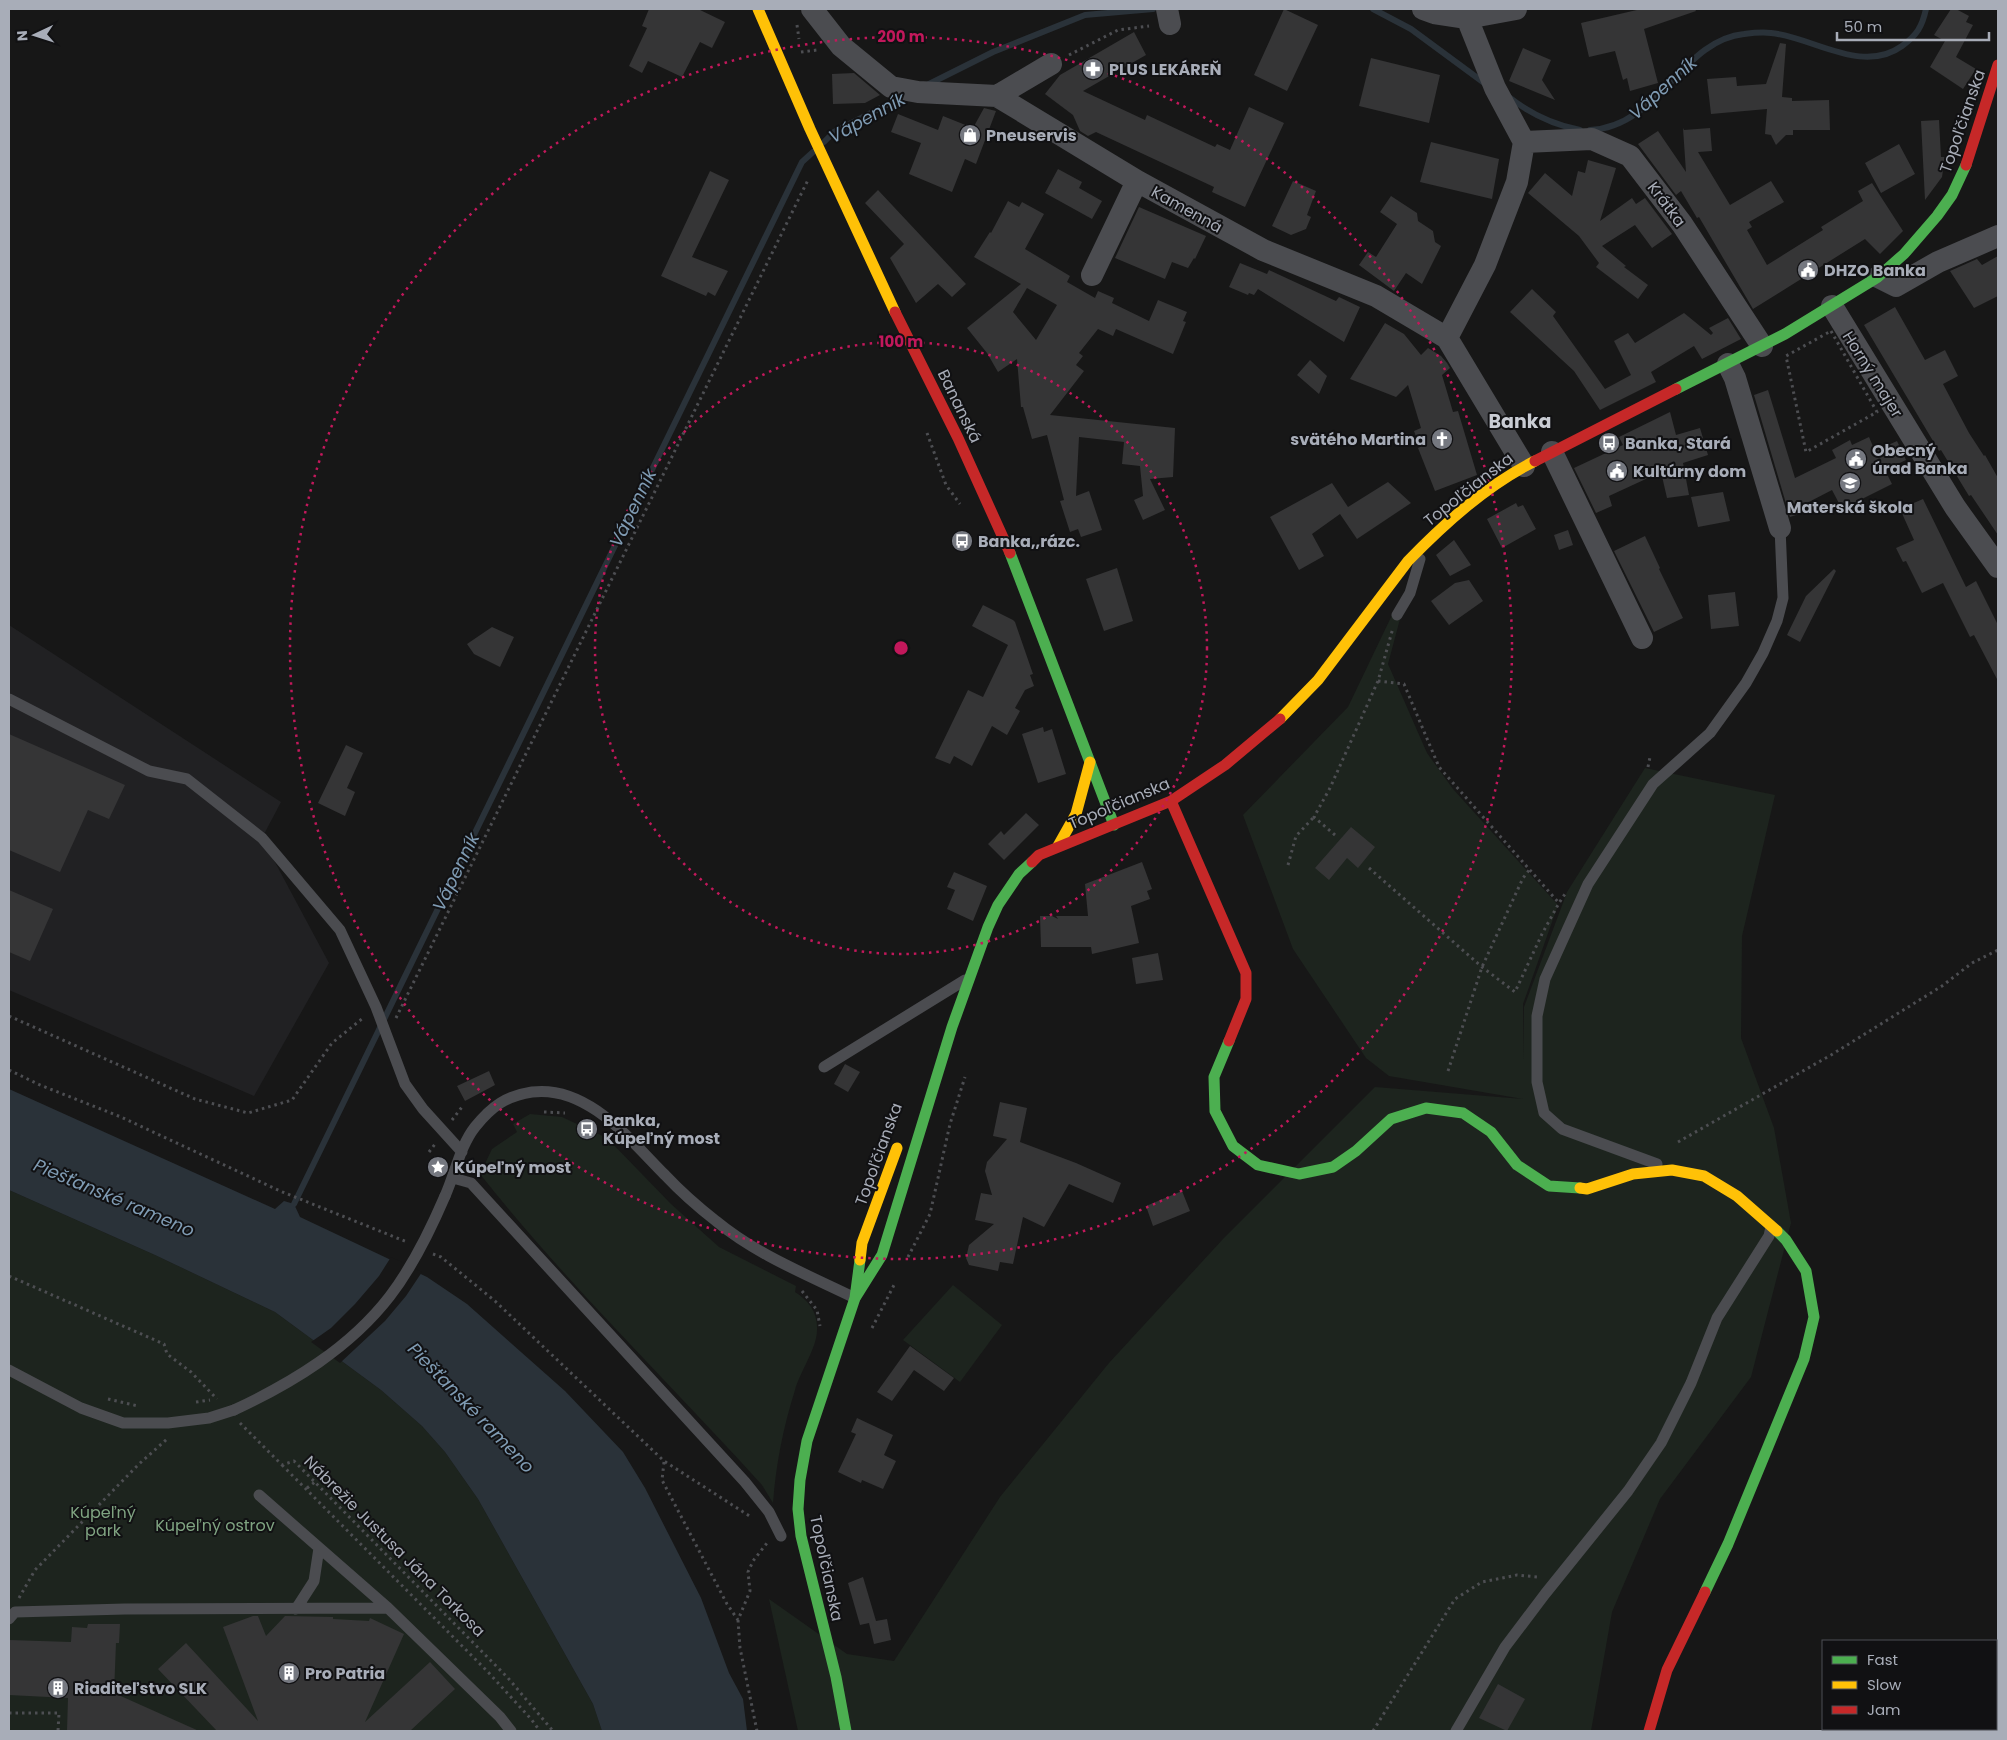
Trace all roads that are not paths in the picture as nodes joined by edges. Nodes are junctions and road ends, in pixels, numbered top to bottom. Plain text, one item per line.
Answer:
1 (758, 9) edge
2 (812, 9) edge
3 (1423, 9) edge
4 (1516, 9) edge
5 (1467, 18) junction
6 (1051, 64) road end
7 (1998, 65) edge
8 (997, 96) junction
9 (1524, 142) junction
10 (1137, 181) junction
11 (1998, 236) edge
12 (1092, 275) dead end
13 (1878, 277) junction
14 (1832, 306) junction
15 (1447, 338) junction
16 (1762, 346) junction
17 (1728, 364) junction
18 (1552, 452) junction
19 (1524, 466) junction
20 (1780, 528) joint
21 (1425, 543) junction
22 (1998, 567) edge
23 (1397, 615) road end
24 (1642, 638) dead end
25 (9, 699) edge
26 (1090, 762) junction
27 (1171, 801) junction
28 (1114, 825) junction
29 (1058, 846) junction
30 (969, 978) junction
31 (952, 1027) junction
32 (824, 1066) dead end
33 (923, 1084) dead end
34 (902, 1135) dead end
35 (462, 1152) junction
36 (1672, 1170) junction
37 (453, 1178) junction
38 (1772, 1226) junction
39 (855, 1298) junction
40 (9, 1370) edge
41 (259, 1495) dead end
42 (780, 1536) road end
43 (318, 1548) junction
44 (388, 1608) junction
45 (296, 1609) junction
46 (11, 1613) edge
47 (511, 1731) edge
48 (846, 1731) edge
49 (1456, 1731) edge
50 (1649, 1731) edge

1 - 26 main road, Bananská
2 - 8 street, Kamenná
3 - 5 street
4 - 5 street
5 - 9 street
6 - 8 street
7 - 13 main road, Topoľčianska
8 - 10 street, Kamenná
9 - 15 street
9 - 16 street, Krátka
10 - 12 street
10 - 15 street, Kamenná
11 - 13 street
13 - 14 main road, Topoľčianska
14 - 16 main road, Topoľčianska
14 - 22 street, Horný majer
15 - 19 street, Kamenná
16 - 17 main road, Topoľčianska
17 - 18 main road, Topoľčianska
17 - 20 street
18 - 19 main road, Topoľčianska
18 - 24 street
19 - 21 main road, Topoľčianska
20 - 36 lane
21 - 23 lane
21 - 27 main road, Topoľčianska
25 - 35 lane
26 - 28 main road, Bananská
26 - 29 main road
27 - 28 main road, Topoľčianska
27 - 36 main road
28 - 29 main road, Topoľčianska
29 - 30 main road, Topoľčianska
30 - 31 main road, Topoľčianska
30 - 32 lane
31 - 33 main road, Topoľčianska
31 - 39 main road, Topoľčianska
34 - 39 main road, Topoľčianska
35 - 37 lane
35 - 39 lane
36 - 38 main road
37 - 40 lane, bridge
37 - 42 lane
38 - 49 lane
38 - 50 main road
39 - 48 main road, Topoľčianska
41 - 43 lane
43 - 44 lane
43 - 45 lane
44 - 45 lane
44 - 47 lane
45 - 46 lane

